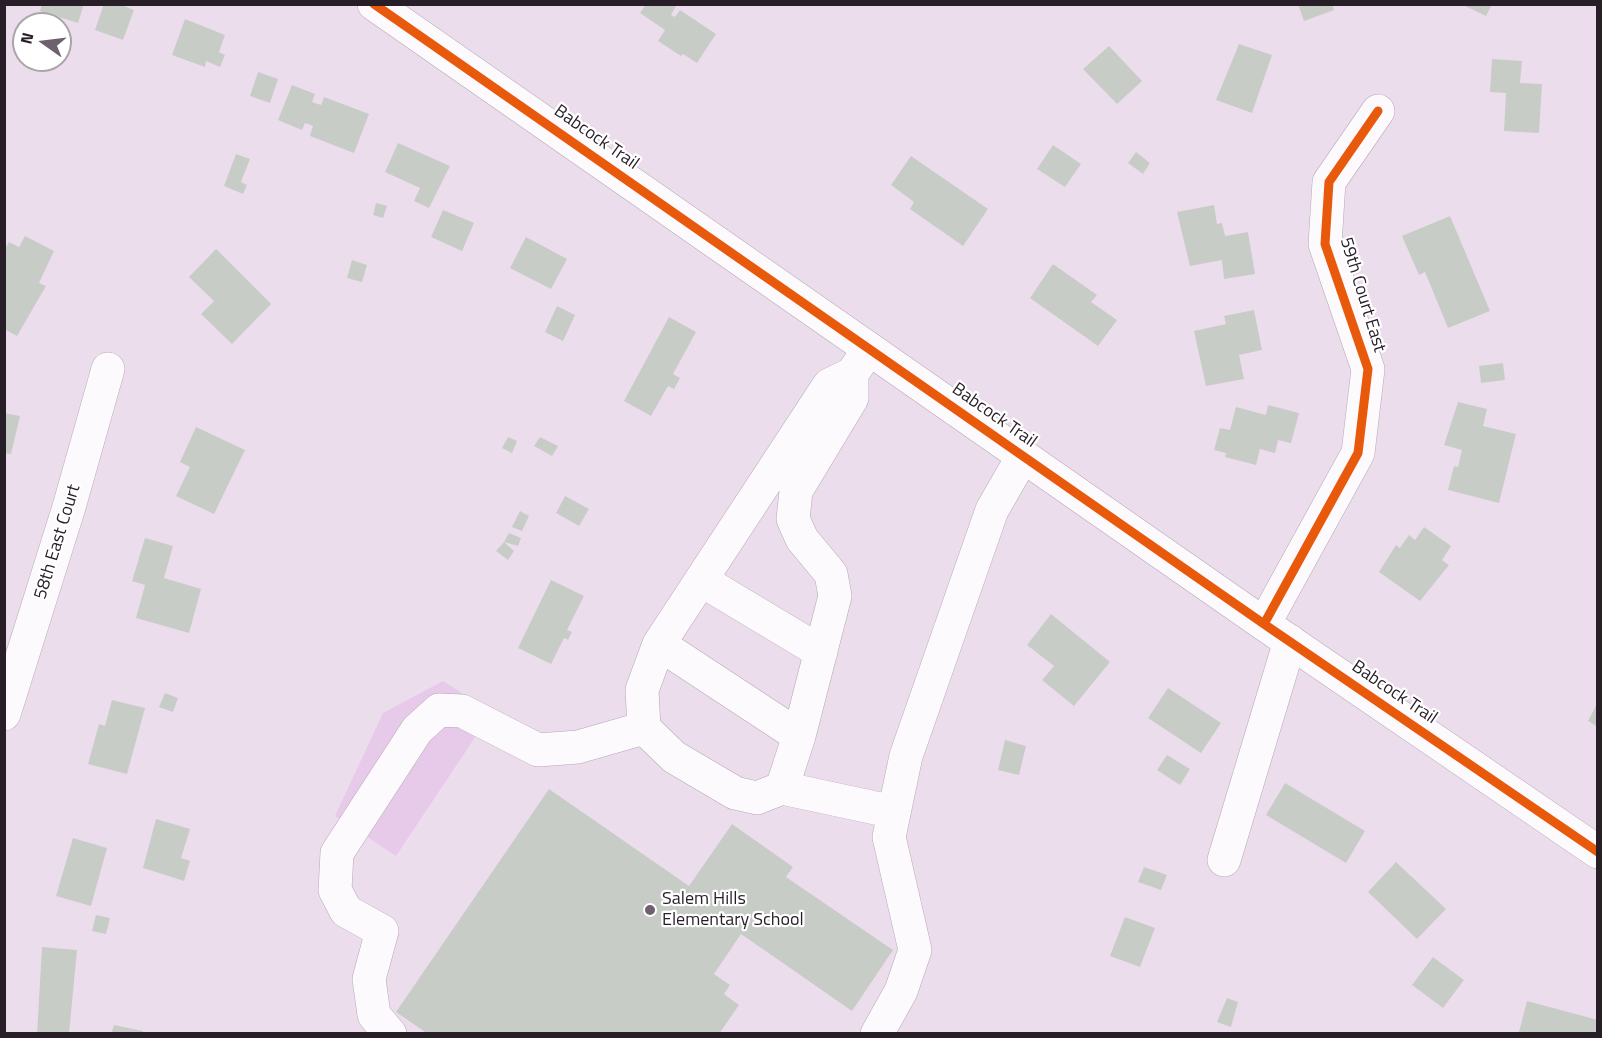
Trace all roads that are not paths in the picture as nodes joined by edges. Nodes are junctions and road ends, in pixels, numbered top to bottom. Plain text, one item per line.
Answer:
1 (384, 7) edge
2 (1378, 111) dead end
3 (861, 361) junction
4 (108, 369) dead end
5 (1023, 456) junction
6 (701, 580) junction
7 (1277, 633) junction
8 (659, 644) junction
9 (821, 652) junction
10 (4, 714) edge
11 (644, 728) junction
12 (799, 736) junction
13 (782, 788) junction
14 (894, 812) junction
15 (1598, 852) edge
16 (1224, 860) dead end
17 (390, 1034) edge
18 (877, 1034) edge

1 - 3 street, Babcock Trail
2 - 7 street, 59th Court East
3 - 5 street, Babcock Trail
3 - 6 street
3 - 9 street
4 - 10 street, 58th East Court
5 - 7 street, Babcock Trail
5 - 14 street
6 - 8 street
6 - 9 street
7 - 15 street, Babcock Trail
7 - 16 street, 59th Court East
8 - 11 street
8 - 12 street
9 - 12 street
11 - 13 street
11 - 17 street
12 - 13 street
13 - 14 street
14 - 18 street

